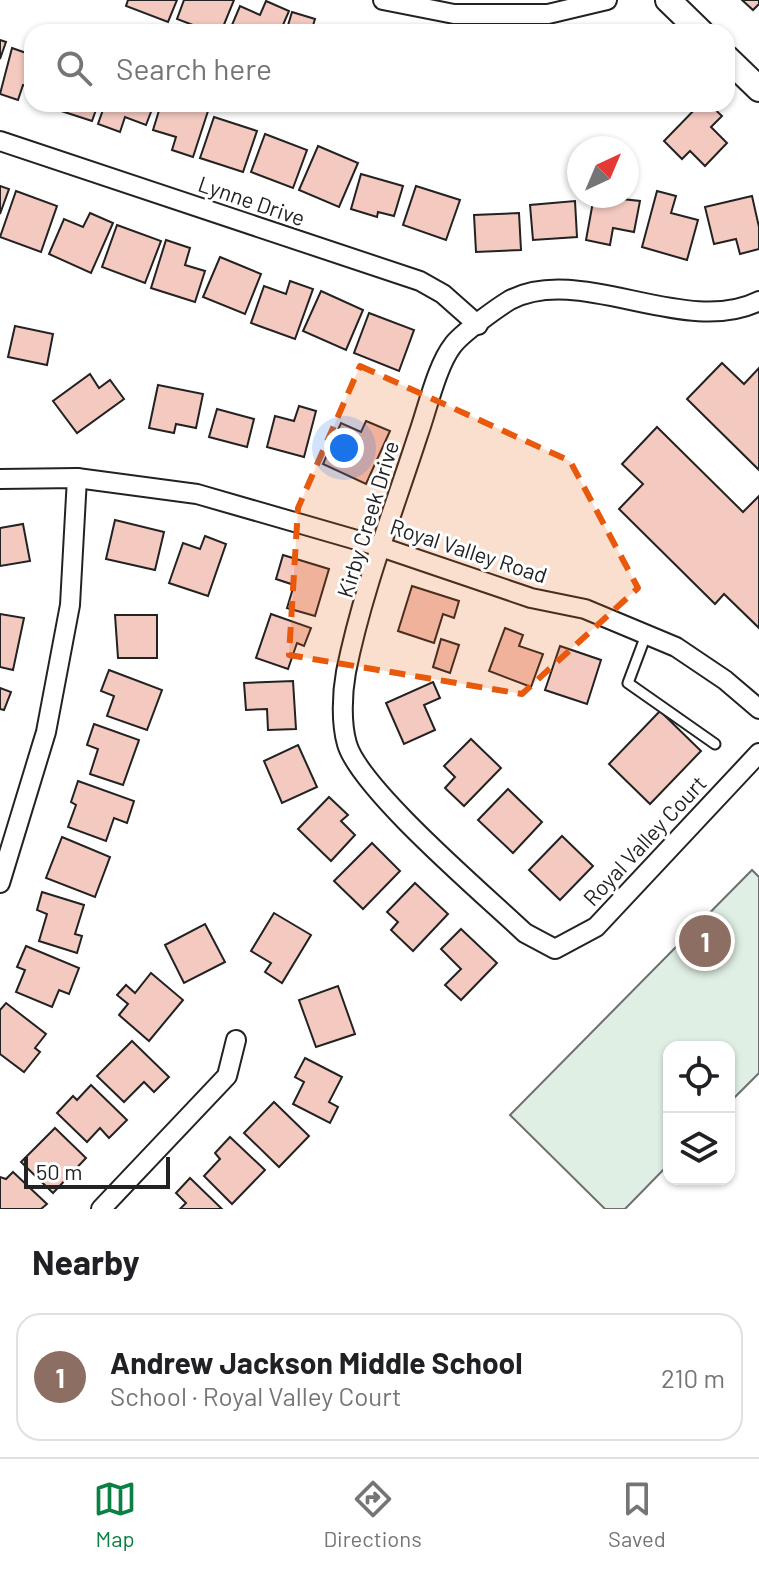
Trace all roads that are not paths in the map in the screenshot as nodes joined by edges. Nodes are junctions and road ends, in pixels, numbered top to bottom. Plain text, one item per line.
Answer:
1 (383, 0) edge
2 (607, 0) edge
3 (668, 0) edge
4 (693, 24) edge
5 (735, 66) edge
6 (759, 89) edge
7 (0, 141) edge
8 (759, 301) edge
9 (478, 325) junction
10 (77, 478) junction
11 (0, 479) edge
12 (381, 547) junction
13 (646, 635) junction
14 (759, 709) edge
15 (715, 744) dead end
16 (759, 753) edge
17 (0, 883) edge
18 (555, 949) joint
19 (236, 1040) dead end
20 (101, 1209) edge

1 - 2 street
3 - 4 street
5 - 6 street
7 - 9 street, Lynne Drive
8 - 9 street, Kirby Creek Drive
9 - 12 street, Kirby Creek Drive
10 - 11 street, Royal Valley Road
10 - 12 street, Royal Valley Road
10 - 17 street
12 - 13 street, Royal Valley Road
12 - 18 street, Kirby Creek Drive
13 - 14 street, Royal Valley Road
13 - 15 lane
16 - 18 street, Royal Valley Court
19 - 20 street

